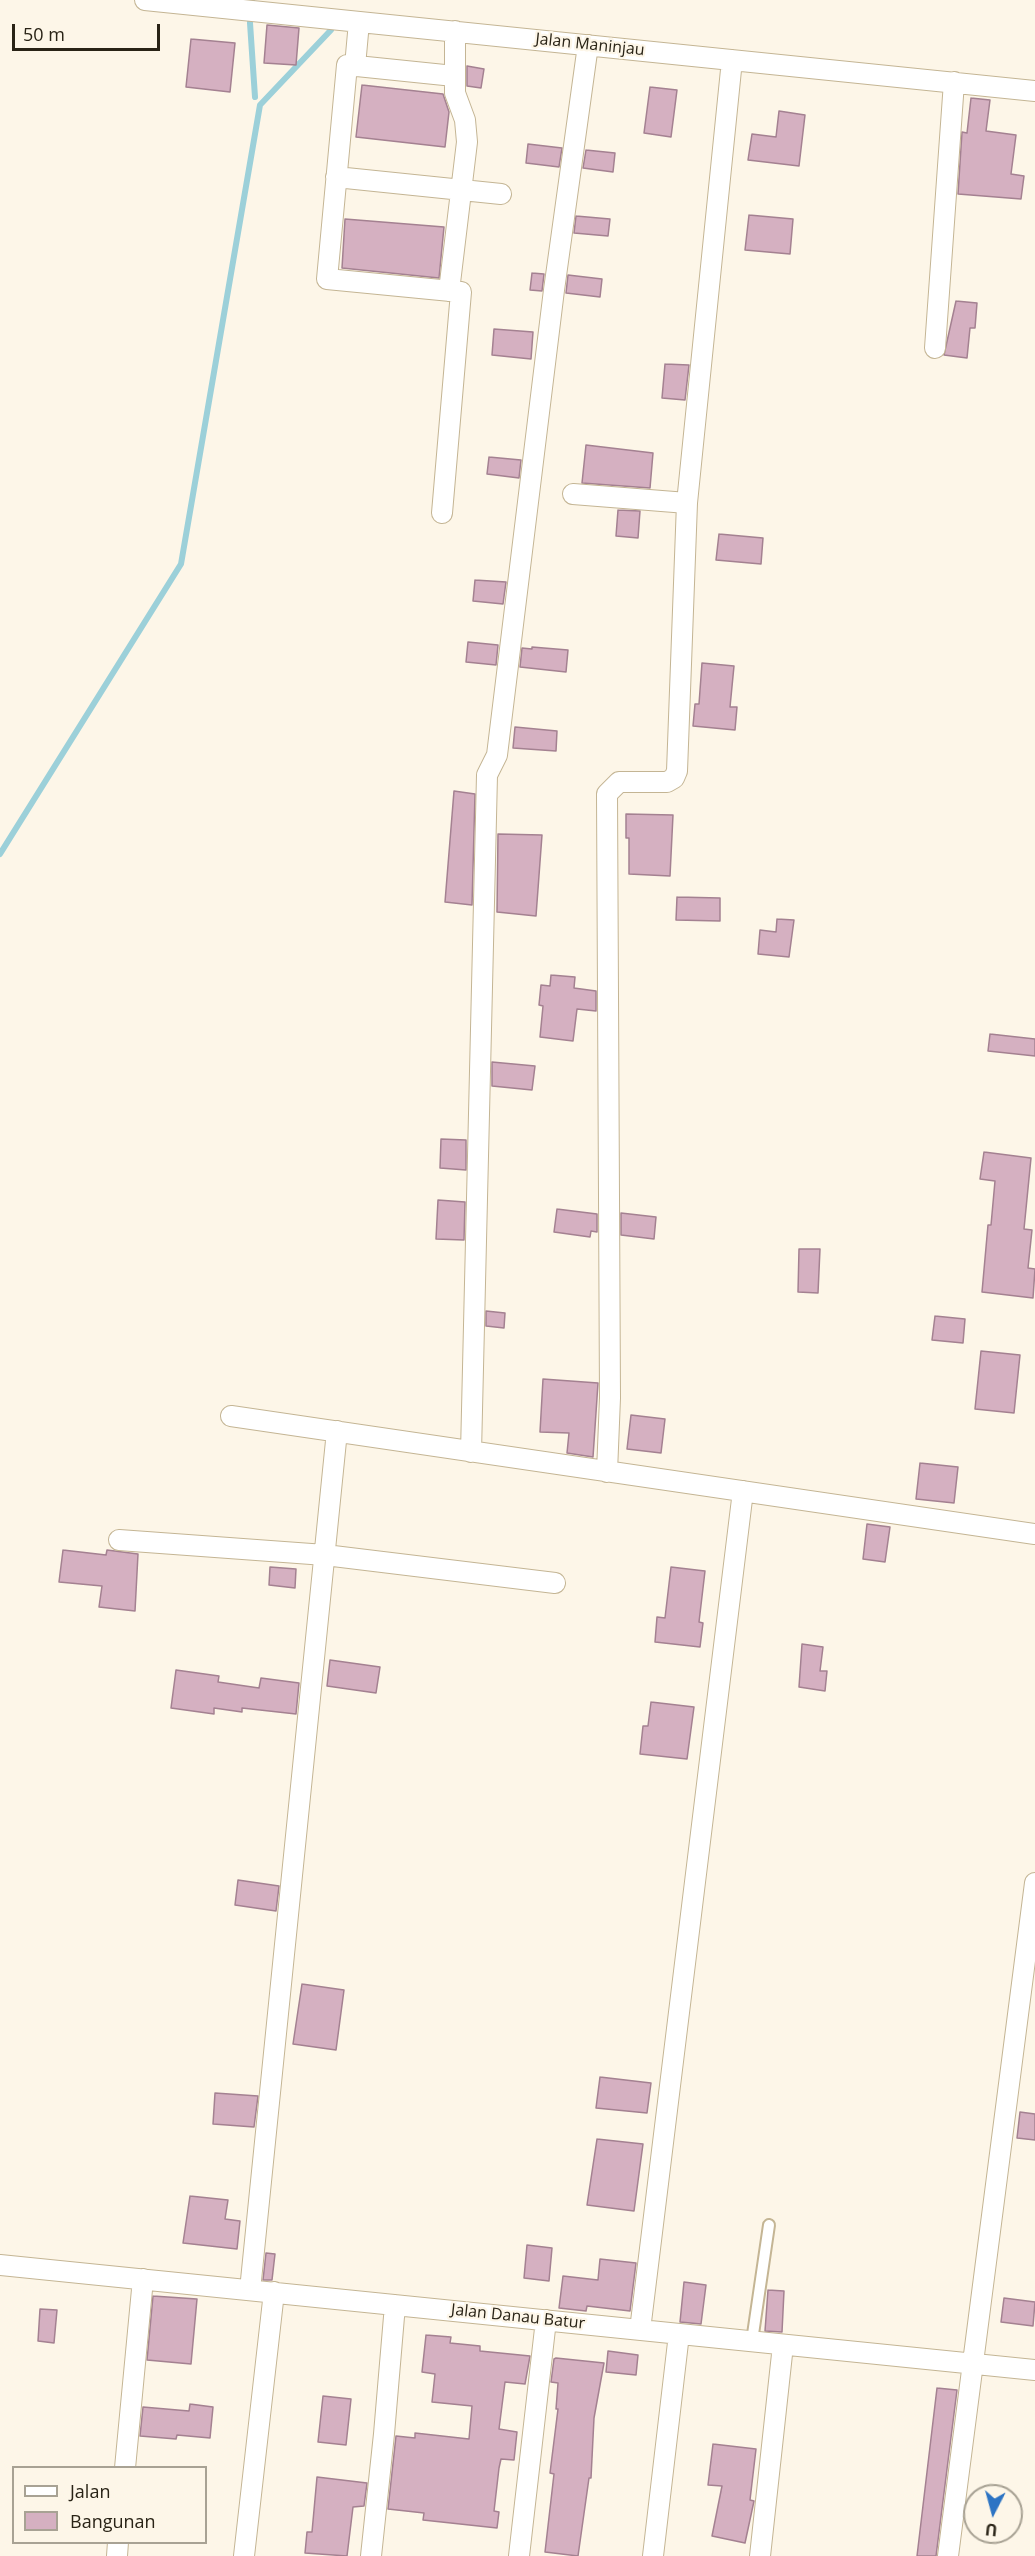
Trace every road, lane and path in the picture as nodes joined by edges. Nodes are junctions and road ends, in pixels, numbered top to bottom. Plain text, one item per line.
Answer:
1 (145, 0) edge
2 (304, 11) edge
3 (359, 21) junction
4 (455, 31) junction
5 (588, 45) junction
6 (732, 60) junction
7 (355, 66) junction
8 (454, 76) junction
9 (954, 82) junction
10 (1035, 91) edge
11 (336, 177) junction
12 (461, 190) junction
13 (501, 194) dead end
14 (449, 291) junction
15 (935, 348) dead end
16 (573, 495) dead end
17 (687, 503) junction
18 (442, 513) dead end
19 (231, 1416) dead end
20 (337, 1431) junction
21 (471, 1452) junction
22 (606, 1472) junction
23 (743, 1491) junction
24 (1035, 1534) edge
25 (119, 1540) dead end
26 (326, 1555) junction
27 (555, 1583) dead end
28 (1035, 1883) edge
29 (769, 2224) dead end
30 (0, 2265) edge
31 (142, 2279) junction
32 (250, 2290) junction
33 (274, 2292) junction
34 (395, 2305) junction
35 (546, 2320) junction
36 (640, 2330) junction
37 (679, 2334) junction
38 (752, 2341) junction
39 (783, 2345) junction
40 (973, 2364) junction
41 (1035, 2370) edge
42 (125, 2466) edge
43 (244, 2556) edge
44 (371, 2556) edge
45 (519, 2556) edge
46 (654, 2556) edge
47 (760, 2556) edge
48 (948, 2556) edge

1 - 2 street, Jalan Maninjau
2 - 3 street, Jalan Maninjau
3 - 4 street, Jalan Maninjau
3 - 7 street
4 - 5 street, Jalan Maninjau
4 - 8 street
5 - 6 street, Jalan Maninjau
5 - 21 street
6 - 9 street, Jalan Maninjau
6 - 17 street
7 - 8 street
7 - 11 street
8 - 12 street
9 - 10 street, Jalan Maninjau
9 - 15 street
11 - 12 street
11 - 14 street
12 - 13 street
12 - 14 street
14 - 18 street
16 - 17 street
17 - 22 street
19 - 20 street
20 - 21 street
20 - 26 street
21 - 22 street
22 - 23 street
23 - 24 street
23 - 36 street
25 - 26 street
26 - 27 street
26 - 32 street
28 - 40 street
29 - 38 lane
30 - 31 street, Jalan Danau Batur
31 - 32 street, Jalan Danau Batur
31 - 42 street
32 - 33 street, Jalan Danau Batur
33 - 34 street, Jalan Danau Batur
33 - 43 street
34 - 35 street, Jalan Danau Batur
34 - 44 street
35 - 36 street, Jalan Danau Batur
35 - 45 street
36 - 37 street, Jalan Danau Batur
37 - 38 street, Jalan Danau Batur
37 - 46 street
38 - 39 street, Jalan Danau Batur
39 - 40 street, Jalan Danau Batur
39 - 47 street
40 - 41 street, Jalan Danau Batur
40 - 48 street

